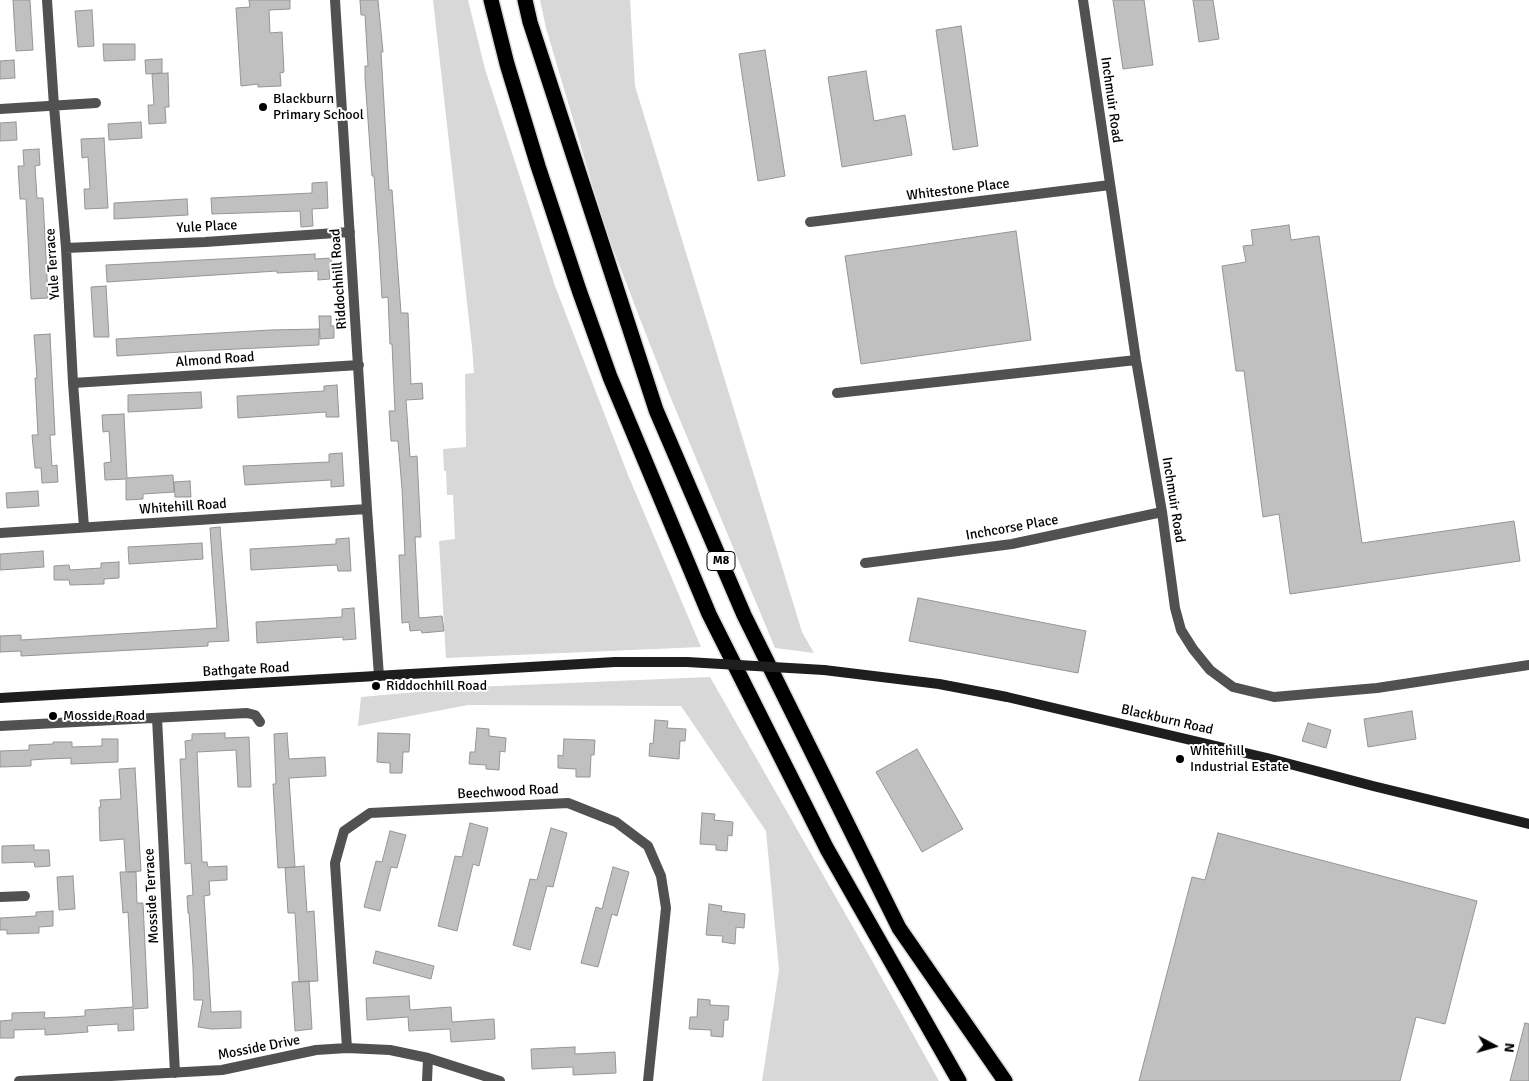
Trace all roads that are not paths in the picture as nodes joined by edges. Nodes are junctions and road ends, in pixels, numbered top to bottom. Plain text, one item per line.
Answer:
1 (47, 0) edge
2 (335, 0) edge
3 (491, 0) edge
4 (525, 0) edge
5 (1082, 0) edge
6 (96, 103) dead end
7 (54, 106) junction
8 (0, 108) edge
9 (1110, 185) junction
10 (810, 222) dead end
11 (350, 232) junction
12 (66, 248) junction
13 (1136, 360) junction
14 (359, 365) junction
15 (74, 384) junction
16 (837, 393) dead end
17 (367, 509) junction
18 (1162, 512) junction
19 (84, 527) junction
20 (0, 533) edge
21 (865, 563) dead end
22 (687, 662) joint
23 (1529, 664) edge
24 (379, 676) junction
25 (0, 698) edge
26 (157, 718) junction
27 (260, 722) dead end
28 (0, 726) edge
29 (1529, 824) edge
30 (25, 896) dead end
31 (0, 897) edge
32 (347, 1048) junction
33 (428, 1058) junction
34 (175, 1073) junction
35 (19, 1081) edge
36 (427, 1081) edge
37 (500, 1081) edge
38 (648, 1081) edge
39 (960, 1081) edge
40 (1005, 1081) edge

1 - 7 street, Yule Terrace
2 - 11 street, Riddochhill Road
3 - 39 highway, M8
4 - 40 highway, M8
5 - 9 street, Inchmuir Road
6 - 7 street
7 - 8 street
7 - 12 street, Yule Terrace
9 - 10 street, Whitestone Place
9 - 13 street, Inchmuir Road
11 - 12 street, Yule Place
11 - 14 street, Riddochhill Road
12 - 15 street, Yule Terrace
13 - 16 street
13 - 18 street, Inchmuir Road
14 - 15 street, Almond Road
14 - 17 street, Riddochhill Road
15 - 19 street, Yule Terrace
17 - 19 street, Whitehill Road
17 - 24 street, Riddochhill Road
18 - 21 street, Inchcorse Place
18 - 23 street, Inchmuir Road
19 - 20 street, Whitehill Road
22 - 24 main road, Bathgate Road
22 - 29 main road, Blackburn Road, bridge
24 - 25 main road, Bathgate Road
26 - 27 street
26 - 28 street
26 - 34 street, Mosside Terrace
30 - 31 street
32 - 33 street, Mosside Drive
32 - 34 street, Mosside Drive
32 - 38 street, Beechwood Road
33 - 36 street
33 - 37 street, Mosside Drive
34 - 35 street, Mosside Drive

